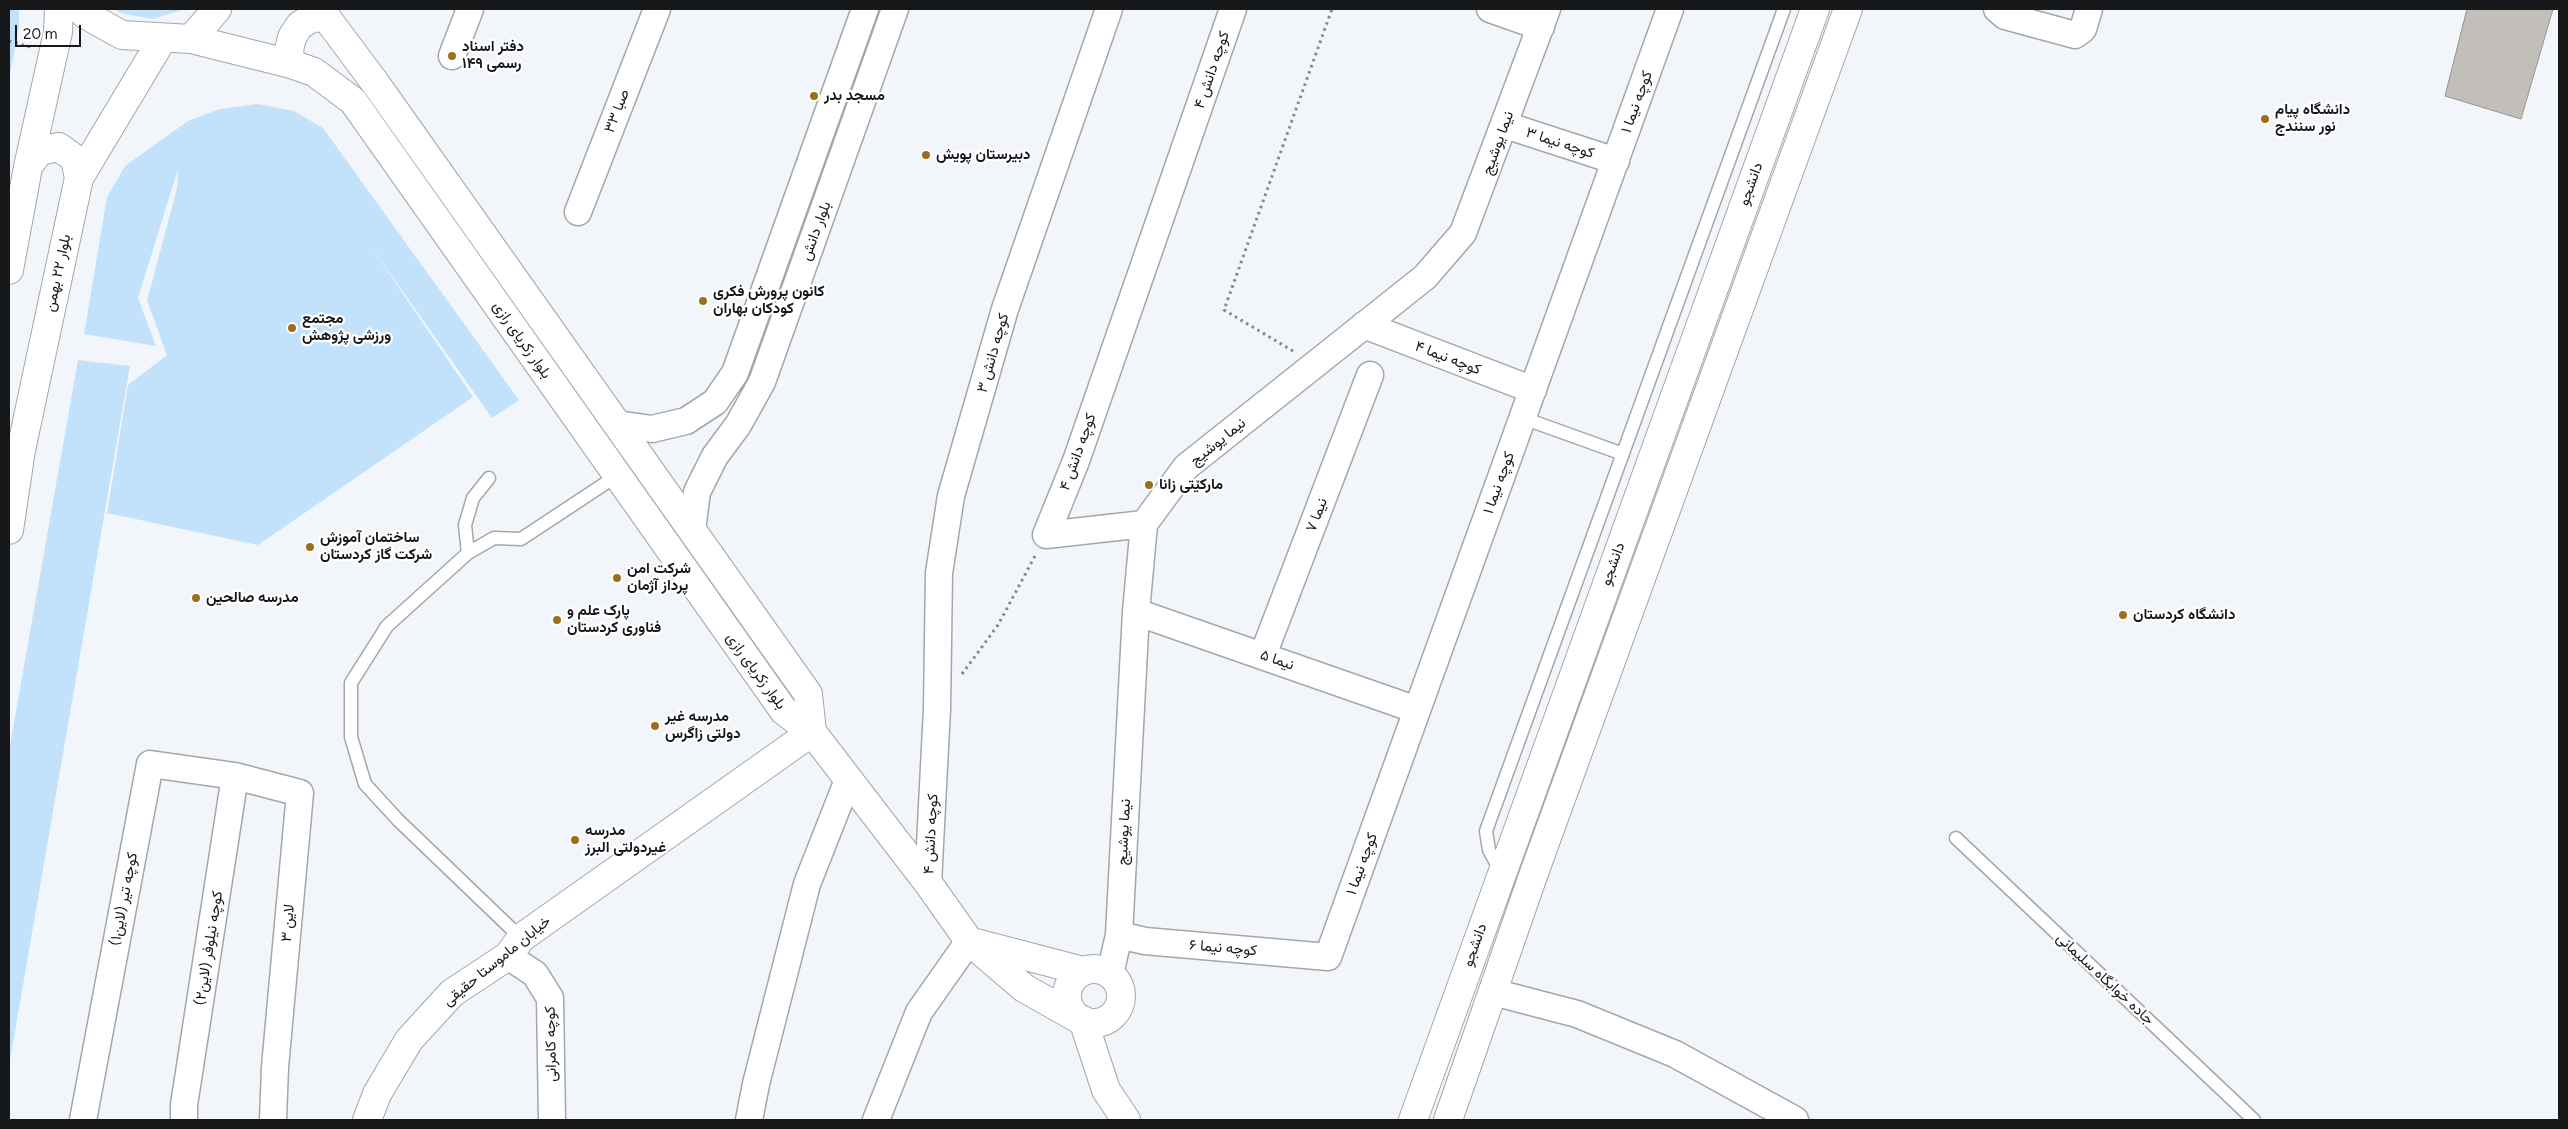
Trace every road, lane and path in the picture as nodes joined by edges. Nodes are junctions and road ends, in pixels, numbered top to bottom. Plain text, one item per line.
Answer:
1 (59, 9) edge
2 (80, 9) edge
3 (217, 9) edge
4 (470, 9) edge
5 (656, 9) edge
6 (865, 9) edge
7 (895, 9) edge
8 (1109, 9) edge
9 (1233, 9) edge
10 (1332, 9) edge
11 (1490, 9) edge
12 (1670, 9) edge
13 (1784, 9) edge
14 (1815, 9) edge
15 (1848, 9) edge
16 (1997, 9) edge
17 (2089, 9) edge
18 (323, 13) edge
19 (1544, 18) edge
20 (163, 38) junction
21 (191, 39) junction
22 (452, 56) dead end
23 (291, 64) junction
24 (1505, 125) junction
25 (1616, 161) junction
26 (28, 167) junction
27 (78, 178) junction
28 (578, 212) dead end
29 (9, 270) edge
30 (1364, 325) junction
31 (1315, 364) junction
32 (735, 373) junction
33 (1370, 375) dead end
34 (762, 382) junction
35 (1533, 390) junction
36 (1523, 418) junction
37 (617, 424) junction
38 (1624, 454) junction
39 (618, 475) junction
40 (489, 478) dead end
41 (1144, 524) junction
42 (9, 530) edge
43 (692, 530) junction
44 (1046, 535) junction
45 (468, 553) junction
46 (1136, 612) junction
47 (1264, 655) junction
48 (959, 678) dead end
49 (937, 709) joint
50 (1418, 710) junction
51 (812, 732) junction
52 (235, 776) junction
53 (848, 780) junction
54 (1956, 838) dead end
55 (1501, 872) junction
56 (928, 883) junction
57 (1119, 935) junction
58 (969, 941) junction
59 (515, 947) junction
60 (1328, 957) joint
61 (1083, 971) junction
62 (1110, 974) junction
63 (1492, 992) junction
64 (1116, 1013) junction
65 (1080, 1019) junction
66 (1106, 1090) junction
67 (83, 1120) edge
68 (184, 1120) edge
69 (273, 1120) edge
70 (367, 1120) edge
71 (552, 1120) edge
72 (749, 1120) edge
73 (876, 1120) edge
74 (1103, 1120) edge
75 (1126, 1120) edge
76 (1413, 1120) edge
77 (1448, 1120) edge
78 (1795, 1120) edge
79 (2254, 1120) edge

1 - 26 main road
2 - 20 main road, بلوار زکریای رازی
3 - 21 main road
4 - 22 street
5 - 28 street, ۳۳ صبا
6 - 32 street, بلوار دانش
7 - 34 street, بلوار دانش
8 - 49 street, کوچه دانش ۳
9 - 44 street, کوچه دانش ۴
10 - 31 path
11 - 19 street
12 - 25 street, کوچه نیما ۱
13 - 38 lane
14 - 55 main road, دانشجو
15 - 63 main road, دانشجو
16 - 17 street
18 - 23 main road
18 - 37 main road, بلوار زکریای رازی
19 - 24 street, نیما یوشیج
20 - 21 main road, بلوار زکریای رازی
20 - 27 main road, بلوار ۲۲ بهمن
21 - 23 main road, بلوار زکریای رازی
23 - 39 main road, بلوار زکریای رازی
24 - 25 street, کوچه نیما ۳
24 - 30 street, نیما یوشیج
25 - 35 street, کوچه نیما ۱
26 - 27 main road
26 - 29 main road
27 - 42 main road, بلوار ۲۲ بهمن
30 - 31 street, نیما یوشیج
30 - 35 street, کوچه نیما ۴
31 - 41 street, نیما یوشیج
32 - 34 street
32 - 37 street, بلوار دانش
33 - 47 street, نیما ۷
34 - 43 street, بلوار دانش
35 - 36 street, کوچه نیما ۱
36 - 38 lane
36 - 50 street, کوچه نیما ۱
37 - 43 main road, بلوار زکریای رازی
38 - 55 lane
39 - 45 lane
39 - 51 main road, بلوار زکریای رازی
40 - 45 lane
41 - 44 street
41 - 46 street, نیما یوشیج
43 - 51 main road, بلوار زکریای رازی
44 - 48 path
45 - 59 lane
46 - 47 street, نیما ۵
46 - 57 street, نیما یوشیج
47 - 50 street, نیما ۵
49 - 56 street, کوچه دانش ۴
50 - 60 street, کوچه نیما ۱
51 - 53 main road
51 - 59 main road, خیابان ماموستا حقیقی
52 - 67 street, کوچه تیر (لاین۱)
52 - 68 street, کوچه نیلوفر (لاین۲)
52 - 69 street, لاین ۳
53 - 56 main road
53 - 72 street
54 - 79 lane, جاده خوابگاه سلیمانی
55 - 76 main road, دانشجو
56 - 58 main road
57 - 60 street, کوچه نیما ۶
57 - 62 street, نیما یوشیج
58 - 61 main road
58 - 65 main road
58 - 73 street
59 - 70 main road, خیابان ماموستا حقیقی
59 - 71 street, کوچه کامرانی
61 - 62 main road
61 - 65 main road
62 - 64 main road
63 - 77 main road, دانشجو
63 - 78 street
64 - 65 main road
64 - 66 main road
65 - 66 main road
66 - 74 main road
66 - 75 main road

